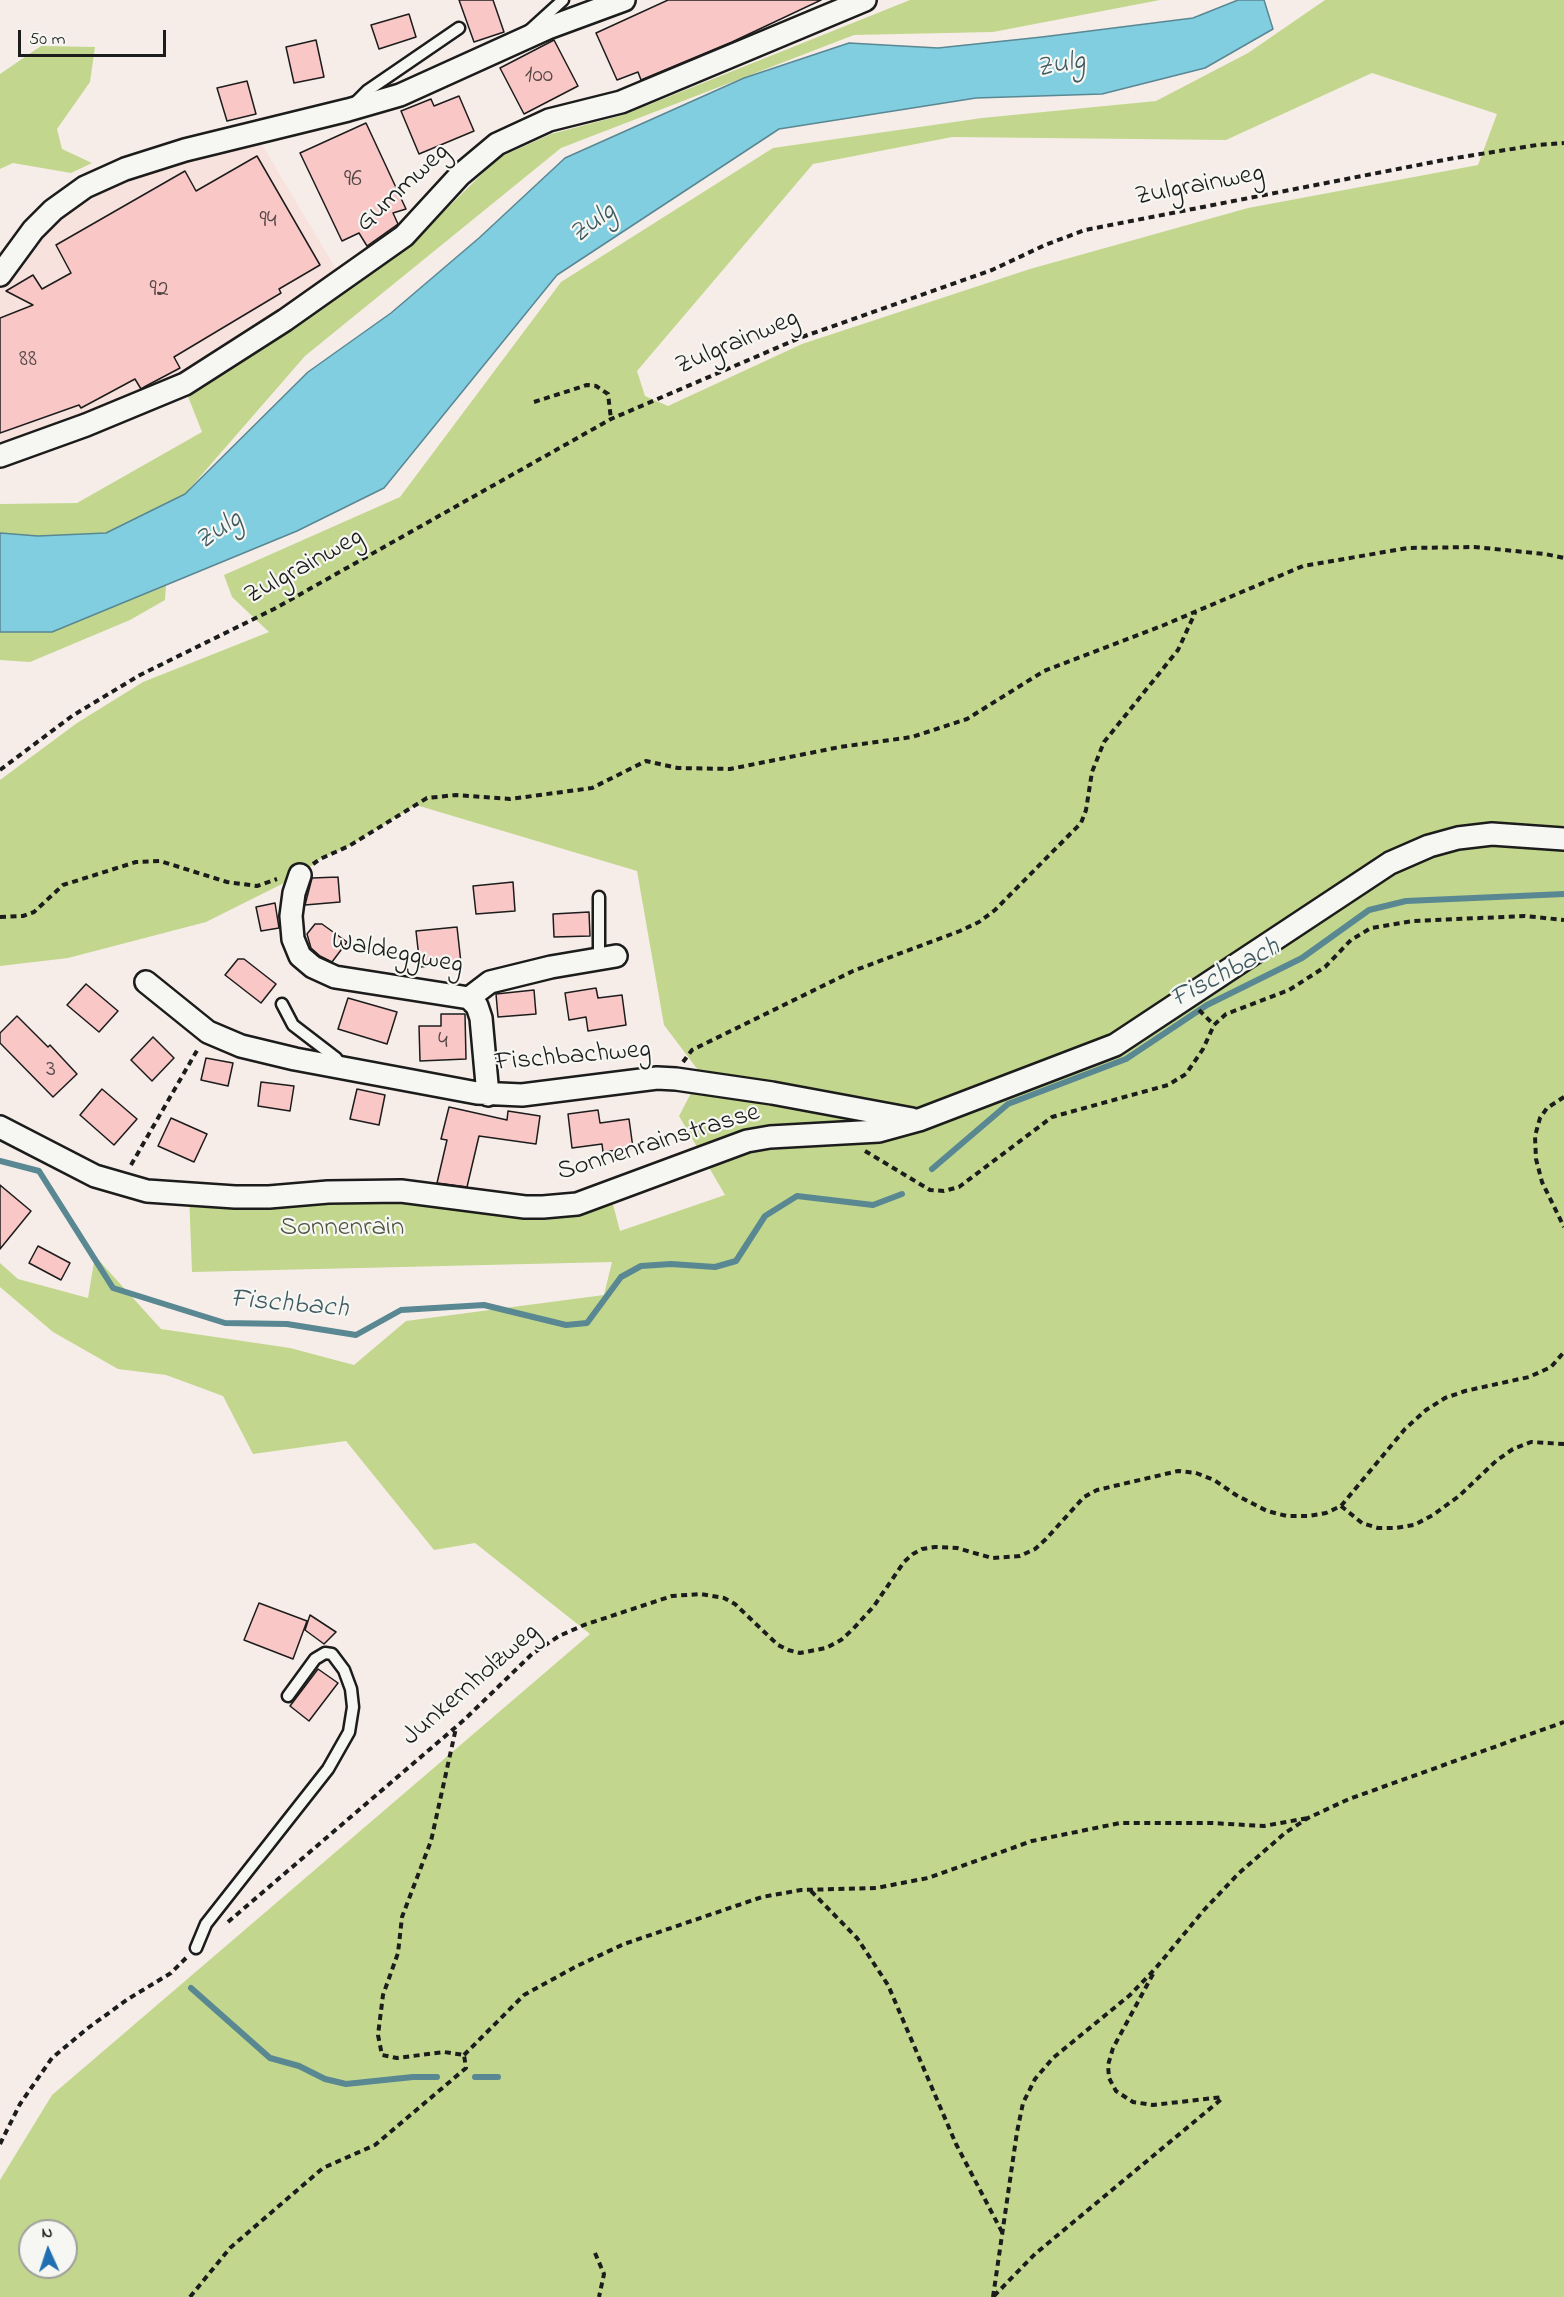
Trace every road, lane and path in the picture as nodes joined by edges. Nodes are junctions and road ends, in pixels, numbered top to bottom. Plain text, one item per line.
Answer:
1 (563, 0) edge
2 (624, 0) edge
3 (865, 0) edge
4 (459, 28) dead end
5 (527, 38) junction
6 (348, 110) junction
7 (1564, 143) edge
8 (0, 275) edge
9 (534, 402) dead end
10 (611, 419) junction
11 (0, 456) edge
12 (1564, 558) edge
13 (1196, 611) junction
14 (0, 770) edge
15 (1564, 839) edge
16 (293, 876) junction
17 (599, 897) dead end
18 (0, 917) edge
19 (1564, 920) edge
20 (607, 957) joint
21 (146, 982) dead end
22 (469, 998) junction
23 (282, 1004) dead end
24 (205, 1038) dead end
25 (344, 1068) junction
26 (676, 1079) junction
27 (488, 1095) junction
28 (1564, 1097) edge
29 (919, 1120) junction
30 (0, 1127) edge
31 (861, 1149) dead end
32 (127, 1172) dead end
33 (1564, 1227) edge
34 (1564, 1352) edge
35 (1564, 1444) edge
36 (1341, 1506) junction
37 (288, 1696) dead end
38 (1564, 1722) edge
39 (456, 1727) junction
40 (1308, 1818) junction
41 (810, 1890) junction
42 (223, 1928) dead end
43 (196, 1948) joint
44 (1155, 1970) junction
45 (464, 2055) junction
46 (0, 2145) edge
47 (1002, 2233) junction
48 (595, 2253) dead end
49 (190, 2297) edge
50 (598, 2297) edge
51 (993, 2297) edge

1 - 5 lane
2 - 5 street
3 - 11 street, Gummweg
4 - 6 lane
5 - 6 street
6 - 8 street
7 - 10 path, Zulgrainweg
9 - 10 path
10 - 14 path, Zulgrainweg
12 - 13 path
13 - 16 path
13 - 26 path
15 - 29 street, Sonnenrainstrasse
16 - 18 path
16 - 22 street, Waldeggweg
17 - 20 lane
19 - 31 path
20 - 22 street
21 - 25 street, Fischbachweg
22 - 27 street, Waldeggweg
23 - 25 lane
24 - 32 path
25 - 27 street, Fischbachweg
26 - 27 street, Fischbachweg
26 - 29 street, Fischbachweg
28 - 33 path
29 - 30 street, Sonnenrainstrasse
34 - 36 path
35 - 36 path
36 - 39 path, Junkernholzweg
37 - 43 lane
38 - 40 path
39 - 42 path, Junkernholzweg
39 - 45 path
40 - 41 path
40 - 44 path
41 - 45 path
41 - 47 path
43 - 46 path
44 - 47 path
44 - 51 path
45 - 49 path
47 - 51 path
48 - 50 path

